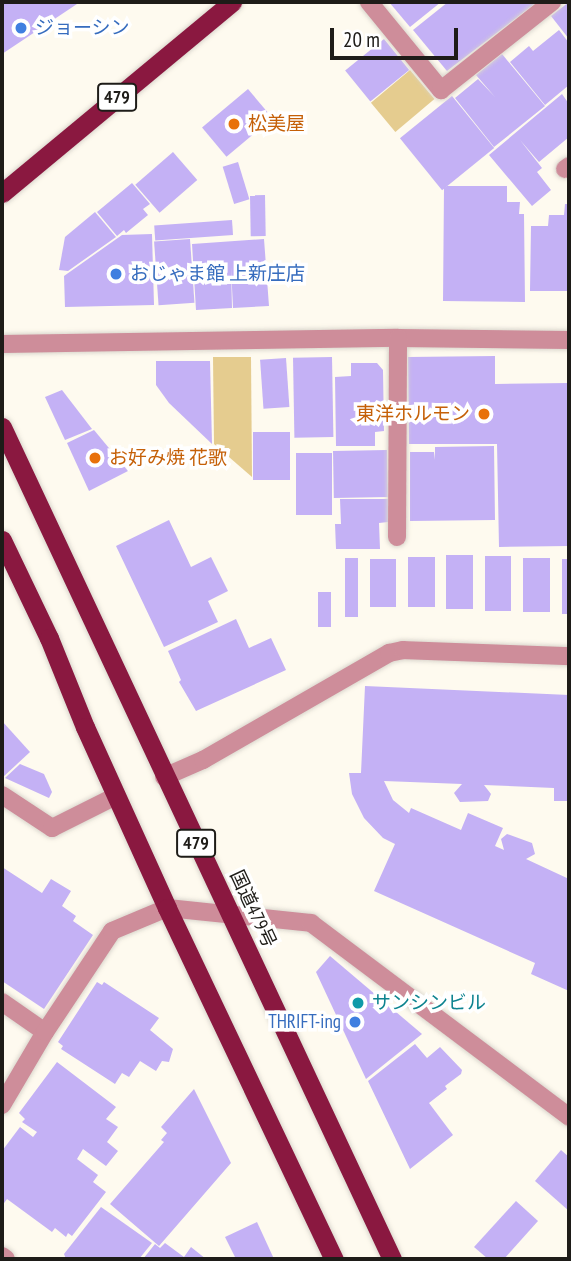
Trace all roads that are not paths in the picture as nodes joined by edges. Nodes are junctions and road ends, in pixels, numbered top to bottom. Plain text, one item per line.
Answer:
1 (232, 2) edge
2 (369, 2) edge
3 (552, 2) edge
4 (2, 193) edge
5 (398, 338) junction
6 (569, 340) edge
7 (2, 344) edge
8 (2, 427) edge
9 (397, 537) dead end
10 (2, 540) edge
11 (569, 656) edge
12 (164, 777) junction
13 (2, 795) edge
14 (116, 796) junction
15 (167, 908) junction
16 (231, 914) junction
17 (2, 1002) edge
18 (45, 1032) junction
19 (2, 1105) edge
20 (569, 1117) edge
21 (2, 1256) edge
22 (6, 1259) edge
23 (334, 1259) edge
24 (391, 1259) edge

1 - 4 highway, 479
2 - 3 street
5 - 6 street
5 - 7 street
5 - 9 street
8 - 12 highway, 国道479号 / 479
10 - 14 highway, 479
11 - 12 street
12 - 16 highway, 国道479号 / 479
13 - 14 street
14 - 15 highway, 479
15 - 16 street
15 - 18 street
15 - 23 highway, 479
16 - 20 street
16 - 24 highway, 国道479号 / 479
17 - 18 street
18 - 19 street
21 - 22 street

